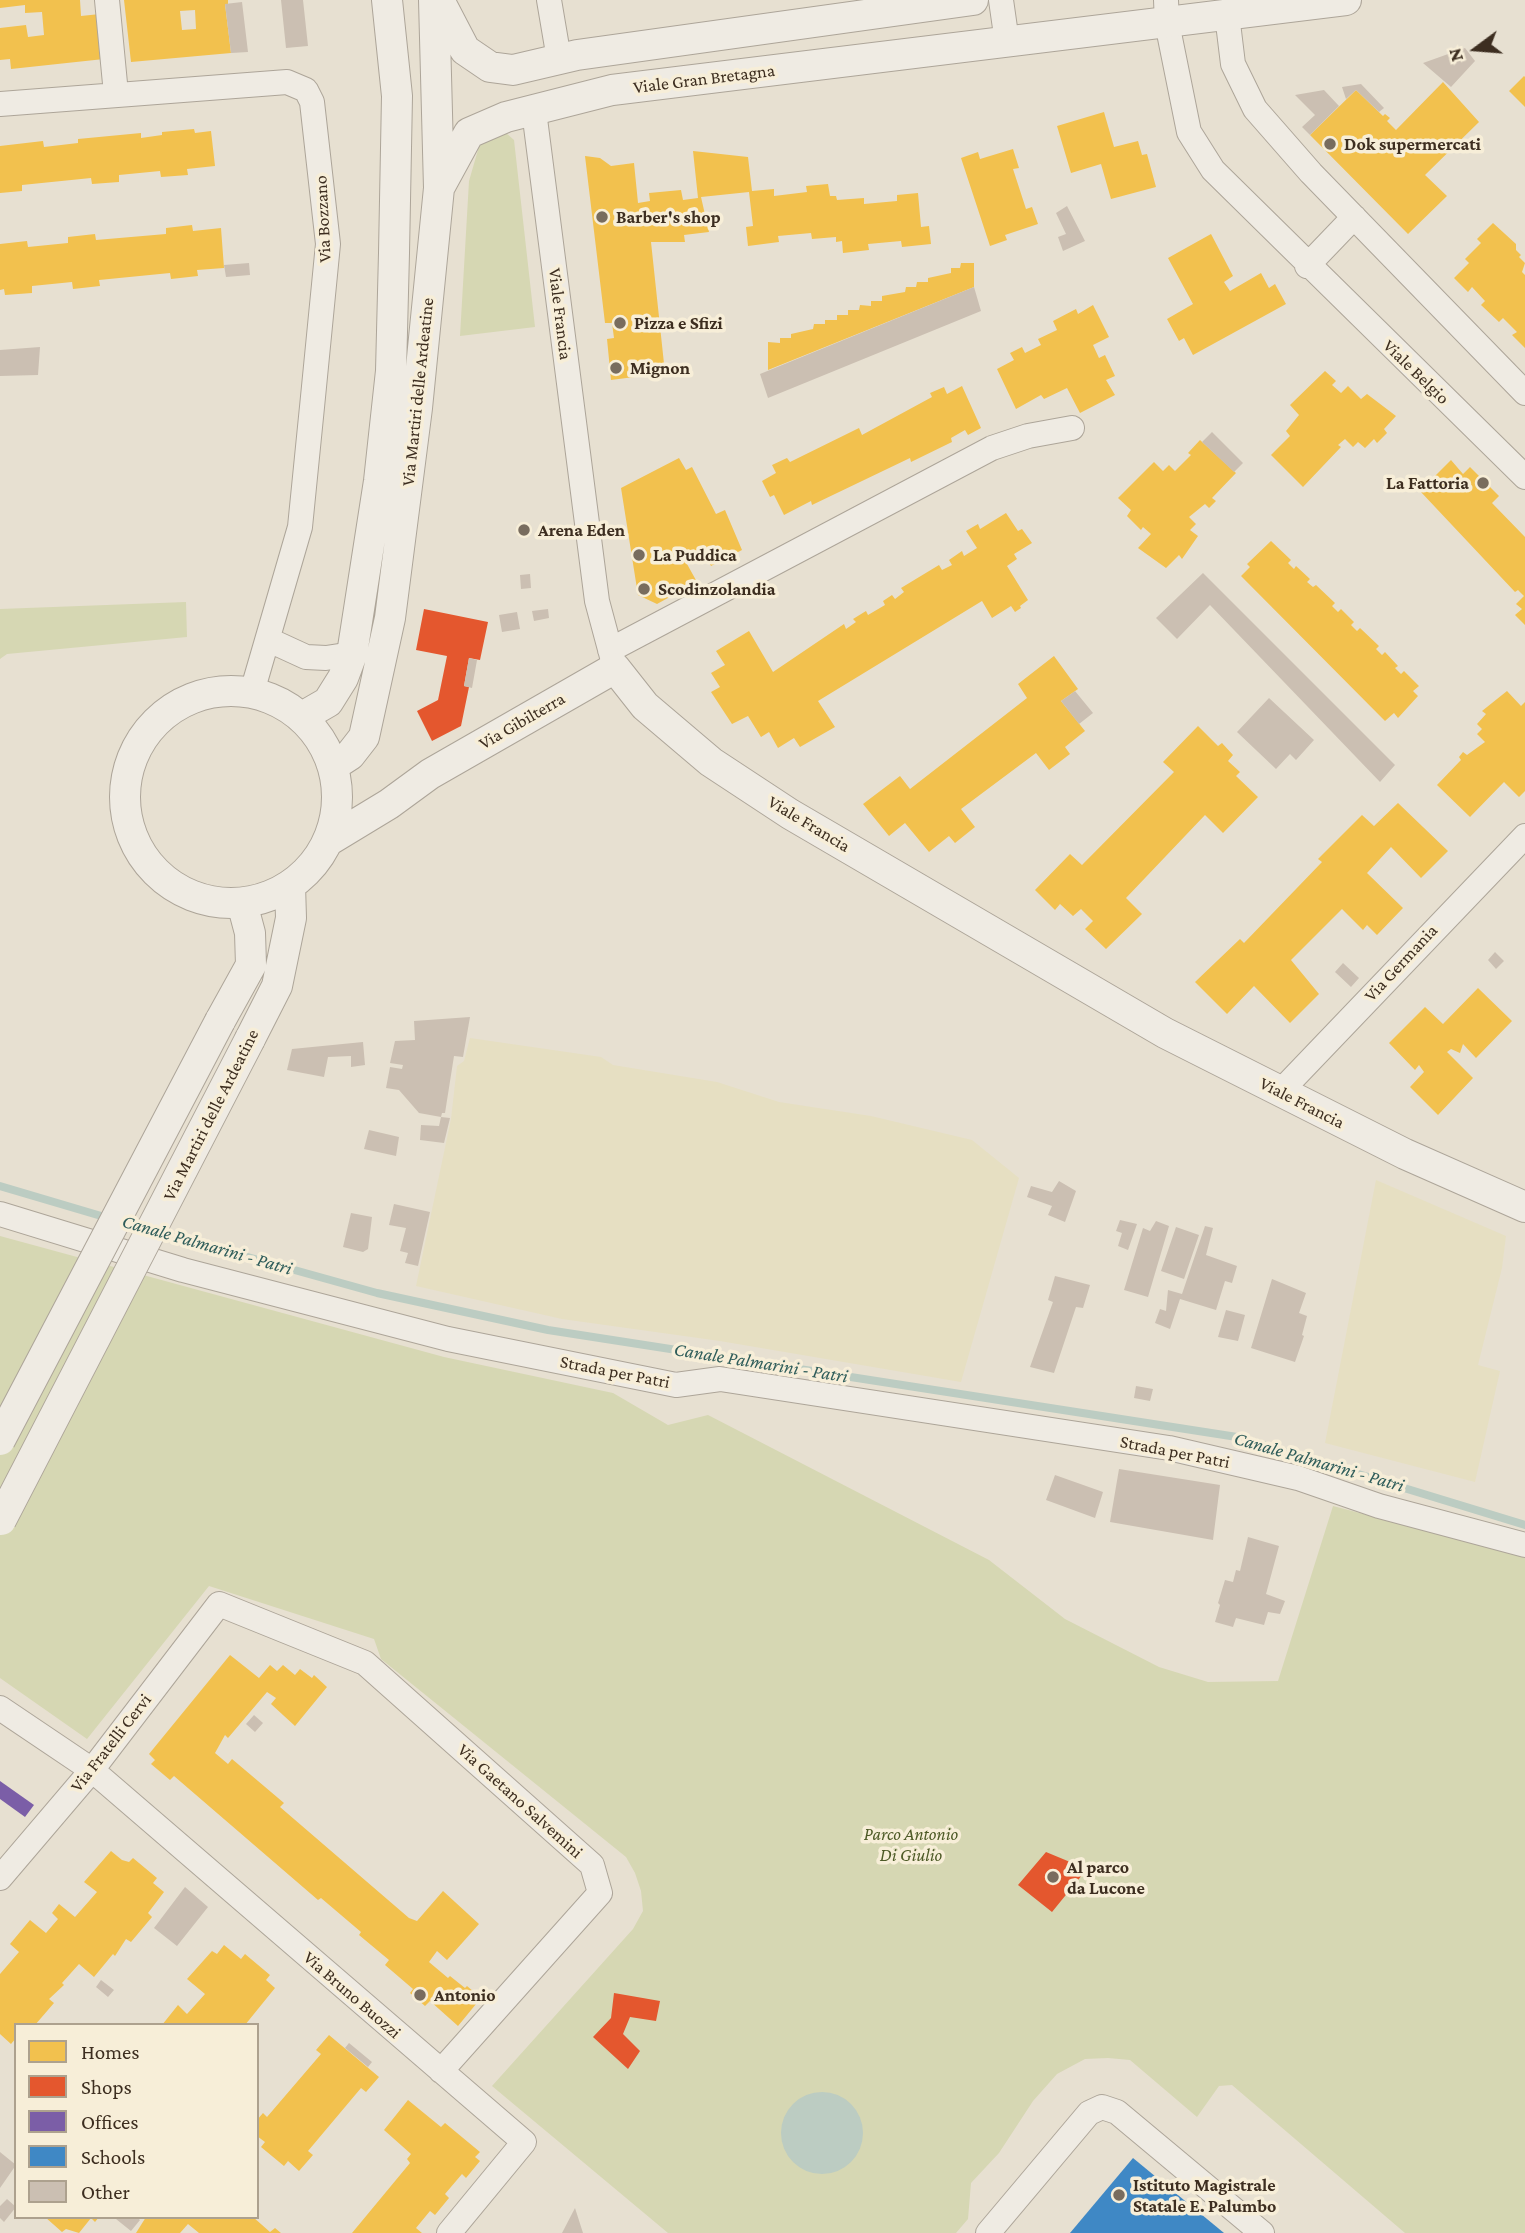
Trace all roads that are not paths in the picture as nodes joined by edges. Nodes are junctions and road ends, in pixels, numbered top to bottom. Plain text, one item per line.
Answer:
1 (107, 0) edge
2 (387, 0) edge
3 (436, 0) edge
4 (550, 0) edge
5 (973, 0) edge
6 (1002, 0) edge
7 (1346, 0) edge
8 (1167, 11) edge
9 (1227, 15) junction
10 (1007, 42) junction
11 (559, 59) junction
12 (116, 94) junction
13 (0, 104) edge
14 (534, 111) junction
15 (439, 188) junction
16 (1354, 217) junction
17 (1307, 266) junction
18 (1525, 393) edge
19 (1072, 428) dead end
20 (1525, 477) edge
21 (269, 640) junction
22 (352, 654) junction
23 (612, 659) junction
24 (253, 692) junction
25 (302, 717) junction
26 (430, 774) junction
27 (335, 778) junction
28 (1525, 836) edge
29 (328, 841) junction
30 (290, 886) junction
31 (242, 903) junction
32 (1279, 1093) junction
33 (1525, 1207) edge
34 (0, 1214) edge
35 (0, 1440) edge
36 (1, 1522) edge
37 (1525, 1545) edge
38 (219, 1604) joint
39 (0, 1708) edge
40 (92, 1770) junction
41 (0, 1878) edge
42 (441, 2071) junction
43 (449, 2233) edge
44 (988, 2233) edge
45 (1262, 2233) edge

1 - 12 street
2 - 22 street, Via Martiri delle Ardeatine
3 - 11 street
3 - 15 street, Via Martiri delle Ardeatine
4 - 11 street
5 - 11 street
6 - 10 street
7 - 9 street, Viale Gran Bretagna
8 - 9 street, Viale Gran Bretagna
8 - 10 street, Viale Gran Bretagna
8 - 17 street, Viale Belgio
9 - 16 street
10 - 14 street, Viale Gran Bretagna
12 - 13 street, Via Bozzano
12 - 21 street, Via Bozzano
14 - 15 street, Viale Gran Bretagna
14 - 23 street, Viale Francia
15 - 27 street, Via Martiri delle Ardeatine
16 - 17 street
16 - 18 street
17 - 20 street, Viale Belgio
19 - 23 street
21 - 22 street
21 - 24 street, Via Bozzano
22 - 25 street, Via Martiri delle Ardeatine
23 - 26 street, Via Gibilterra
23 - 32 street, Viale Francia
24 - 25 street
24 - 31 street
25 - 27 street
26 - 27 street, Via Gibilterra
26 - 29 street, Via Gibilterra
27 - 29 street
28 - 32 street, Via Germania
29 - 30 street
30 - 31 street
30 - 36 street, Via Martiri delle Ardeatine, bridge
31 - 35 street, Via Martiri delle Ardeatine, bridge
32 - 33 street, Viale Francia
34 - 37 street, Strada per Patri
38 - 40 street, Via Fratelli Cervi
38 - 42 street, Via Gaetano Salvemini
39 - 40 street, Via Bruno Buozzi
40 - 41 street, Via Fratelli Cervi
40 - 42 street, Via Bruno Buozzi
42 - 43 street, Via Bruno Buozzi
44 - 45 street

